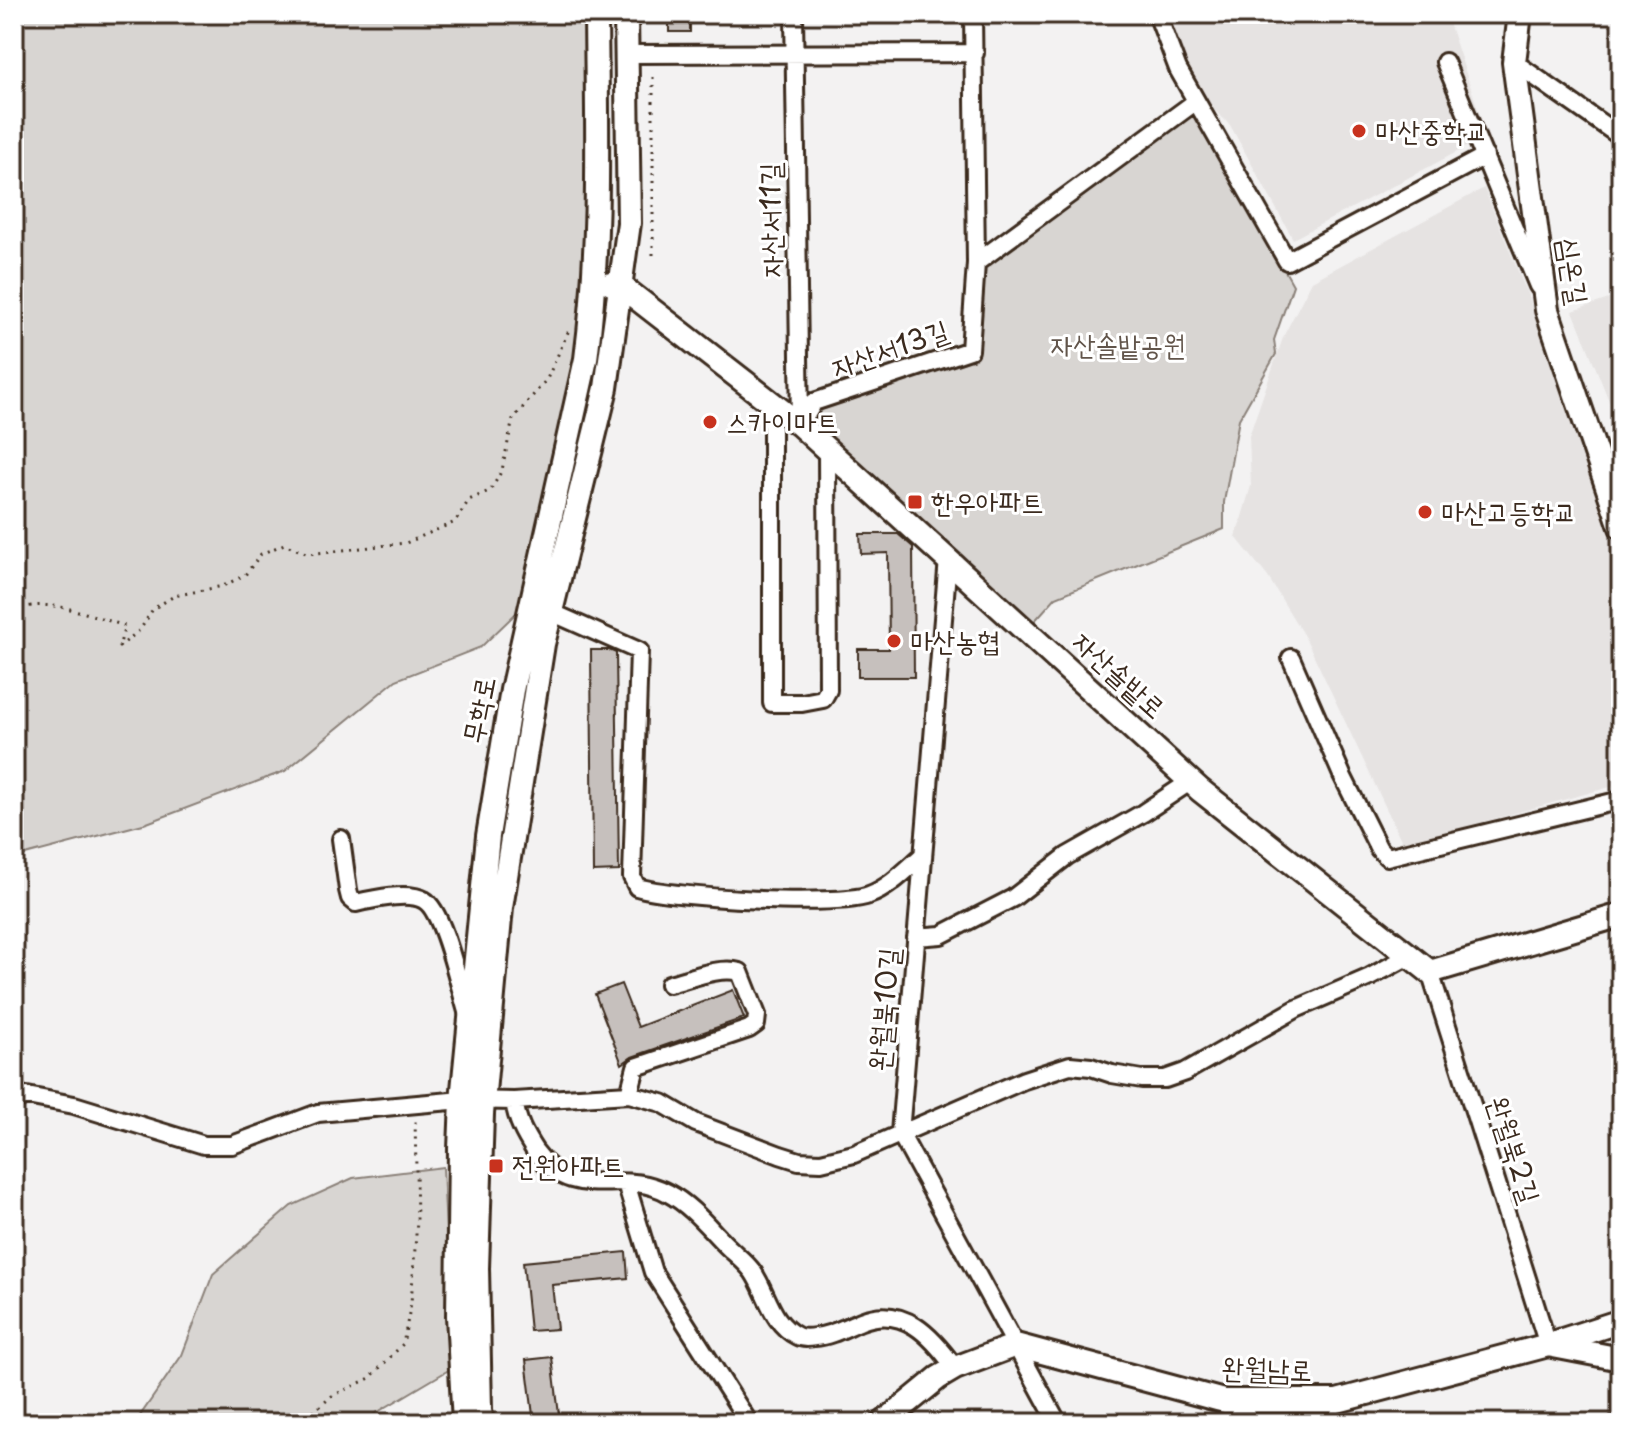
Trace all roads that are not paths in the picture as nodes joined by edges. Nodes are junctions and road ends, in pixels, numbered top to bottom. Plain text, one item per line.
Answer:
1 (596, 14) edge
2 (626, 14) edge
3 (794, 14) edge
4 (973, 14) edge
5 (1157, 14) edge
6 (1520, 14) edge
7 (975, 53) junction
8 (627, 54) junction
9 (794, 54) junction
10 (1445, 62) dead end
11 (1514, 62) junction
12 (1195, 102) junction
13 (1621, 137) edge
14 (1485, 156) junction
15 (976, 263) junction
16 (595, 279) junction
17 (621, 286) junction
18 (1546, 304) junction
19 (772, 403) junction
20 (800, 425) junction
21 (827, 448) junction
22 (1621, 527) edge
23 (948, 559) junction
24 (551, 612) junction
25 (1291, 658) dead end
26 (1191, 781) junction
27 (1621, 800) edge
28 (341, 839) dead end
29 (923, 855) junction
30 (1621, 915) edge
31 (916, 937) junction
32 (1409, 956) junction
33 (1430, 972) junction
34 (669, 984) dead end
35 (470, 1021) junction
36 (629, 1094) junction
37 (14, 1101) edge
38 (473, 1101) junction
39 (514, 1101) junction
40 (900, 1133) junction
41 (626, 1183) junction
42 (1621, 1321) edge
43 (1016, 1345) junction
44 (1548, 1345) junction
45 (1621, 1359) edge
46 (955, 1368) junction
47 (478, 1420) edge
48 (749, 1423) edge
49 (883, 1423) edge
50 (1058, 1423) edge

1 - 16 main road, 무학로
2 - 8 main road, 무학로
3 - 9 street, 자산서11길
4 - 7 street, 자산서13길
5 - 12 street
6 - 11 main road, 심온길
7 - 9 street
7 - 15 street, 자산서13길
8 - 9 street
8 - 17 main road, 무학로
9 - 20 street, 자산서11길
10 - 14 street
11 - 13 street
11 - 18 main road, 심온길
12 - 14 street
12 - 15 street
14 - 18 street
15 - 20 street, 자산서13길
16 - 17 main road
16 - 35 main road, 무학로
17 - 19 main road, 자산솔밭로
17 - 24 main road, 무학로
18 - 22 main road, 심온길
19 - 20 main road, 자산솔밭로
19 - 21 street
20 - 21 main road, 자산솔밭로
21 - 23 main road, 자산솔밭로
23 - 26 main road, 자산솔밭로
23 - 29 street, 완월북10길
24 - 29 street
24 - 38 main road, 무학로
25 - 27 street
26 - 31 street
26 - 32 main road, 자산솔밭로
28 - 35 street
29 - 31 street, 완월북10길
30 - 33 main road
31 - 40 street, 완월북10길
32 - 33 main road, 자산솔밭로
32 - 40 street
33 - 44 street, 완월북2길
34 - 36 street
35 - 38 main road, 무학로
36 - 39 street
36 - 40 street
37 - 38 street
38 - 39 street
38 - 47 main road, 무학로
39 - 41 street
40 - 43 street
41 - 46 street
41 - 48 street
42 - 44 main road
43 - 44 main road, 완월남로
43 - 46 main road
43 - 50 street
44 - 45 main road, 완월남로
46 - 49 main road

